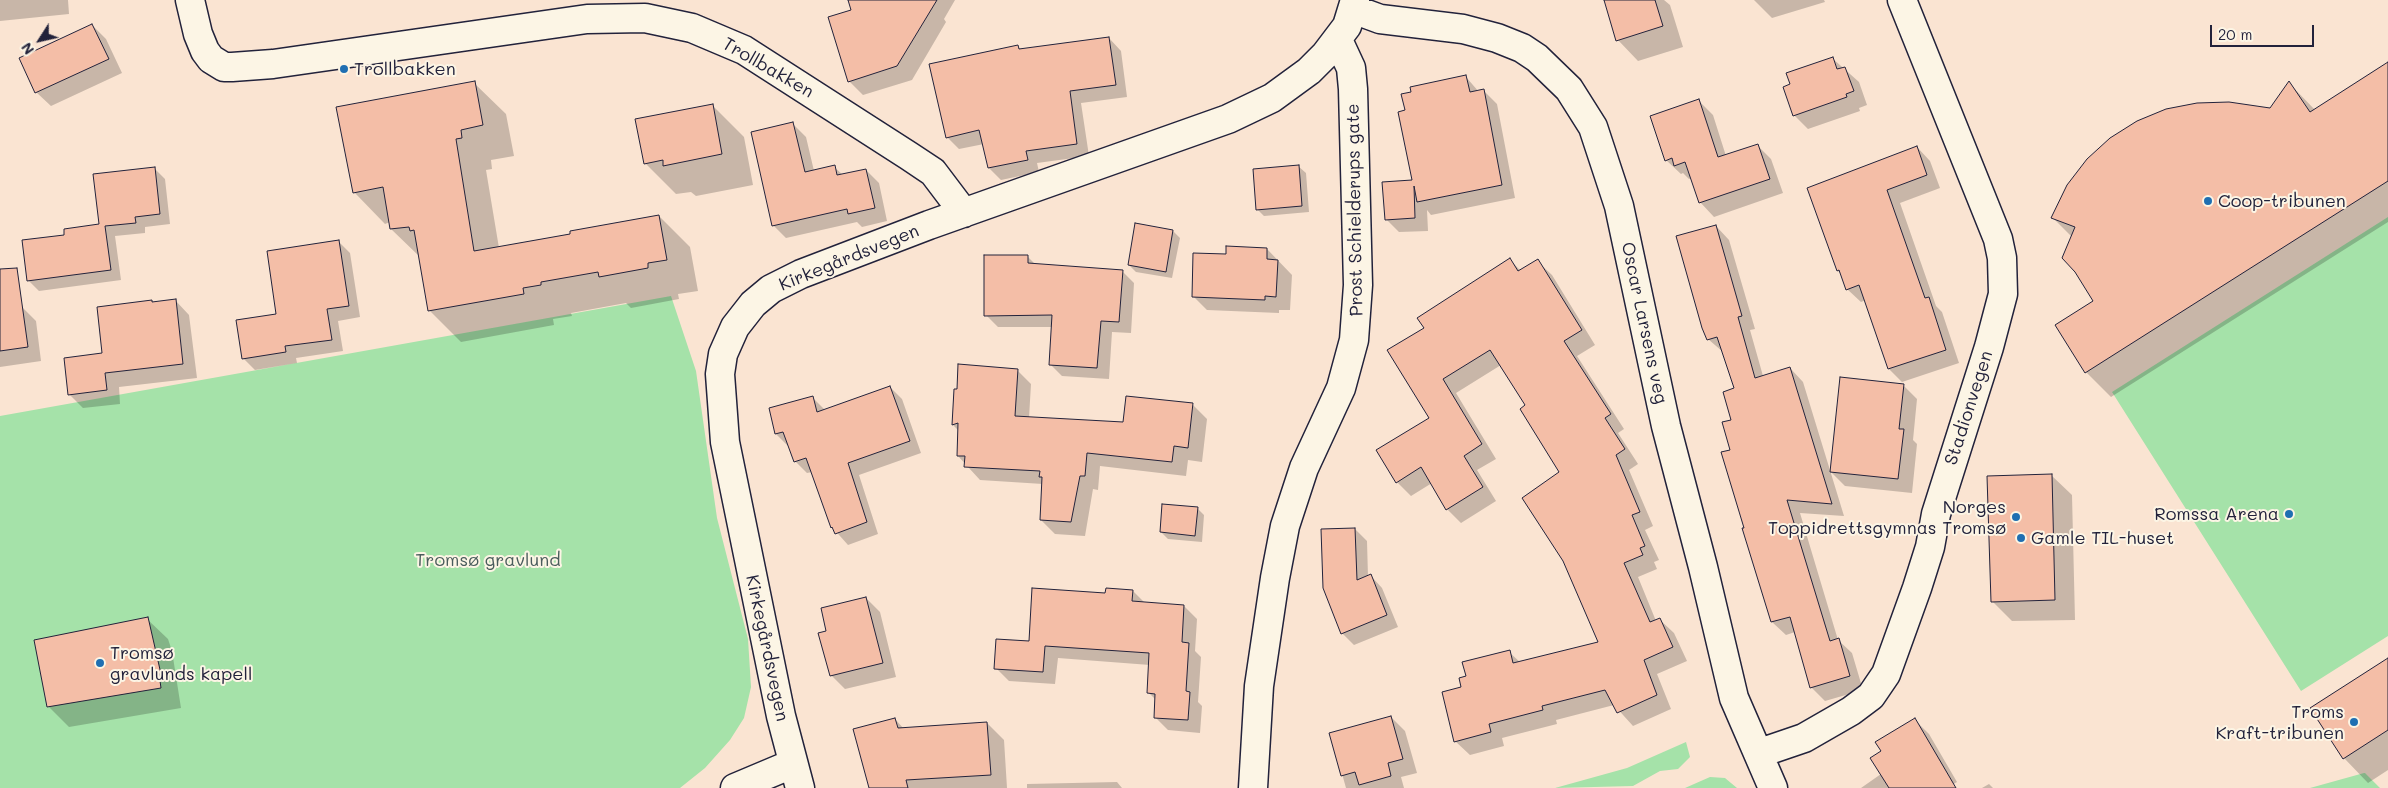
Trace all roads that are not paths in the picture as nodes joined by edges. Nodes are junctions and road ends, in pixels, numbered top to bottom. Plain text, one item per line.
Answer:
1 (190, 0) edge
2 (1902, 0) edge
3 (1354, 5) edge
4 (1338, 40) junction
5 (964, 213) junction
6 (1760, 753) junction
7 (796, 776) edge
8 (735, 788) edge
9 (1253, 788) edge
10 (1773, 788) edge

1 - 5 street, Trollbakken
2 - 6 street, Stadionvegen
3 - 4 street, Kirkegårdsvegen
3 - 6 street, Oscar Larsens veg
4 - 5 street, Kirkegårdsvegen
4 - 9 street, Prost Schielderups gate
5 - 7 street, Kirkegårdsvegen
6 - 10 street, Oscar Larsens veg
7 - 8 street, Kirkegårdsvegen

